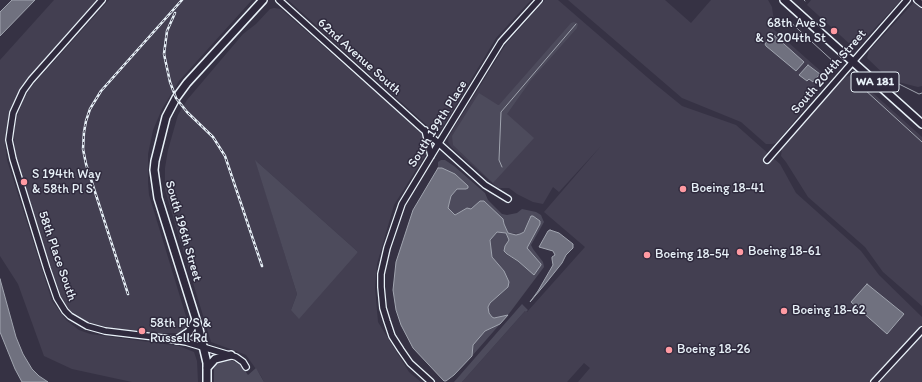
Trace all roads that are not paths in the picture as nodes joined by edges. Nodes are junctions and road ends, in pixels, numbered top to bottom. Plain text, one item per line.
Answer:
1 (102, 0) edge
2 (263, 0) edge
3 (279, 0) edge
4 (539, 0) edge
5 (784, 0) edge
6 (907, 0) edge
7 (917, 0) edge
8 (922, 4) edge
9 (852, 62) junction
10 (922, 124) edge
11 (425, 130) junction
12 (439, 143) junction
13 (431, 156) junction
14 (767, 160) dead end
15 (508, 199) dead end
16 (196, 320) junction
17 (922, 330) edge
18 (177, 340) junction
19 (204, 347) junction
20 (231, 355) junction
21 (246, 367) dead end
22 (207, 368) junction
23 (207, 382) edge
24 (431, 382) edge
25 (874, 382) edge

1 - 18 street, 58th Place South
2 - 16 main road, South 196th Street
3 - 11 street, 62nd Avenue South
4 - 12 street, South 199th Place
5 - 9 main road, WA 181
6 - 9 street, South 204th Street
7 - 8 street
9 - 10 main road, WA 181
9 - 14 street, South 204th Street
11 - 12 street, 62nd Avenue South
11 - 13 street
12 - 13 street, South 199th Place
12 - 15 street, 62nd Avenue South
13 - 24 street, South 199th Place
16 - 18 main road
16 - 19 main road, South 196th Street
17 - 25 street
18 - 19 street, 58th Place South
19 - 20 street, 58th Place South
19 - 22 main road, South 196th Street
20 - 21 street
20 - 22 main road
22 - 23 main road, South 196th Street

